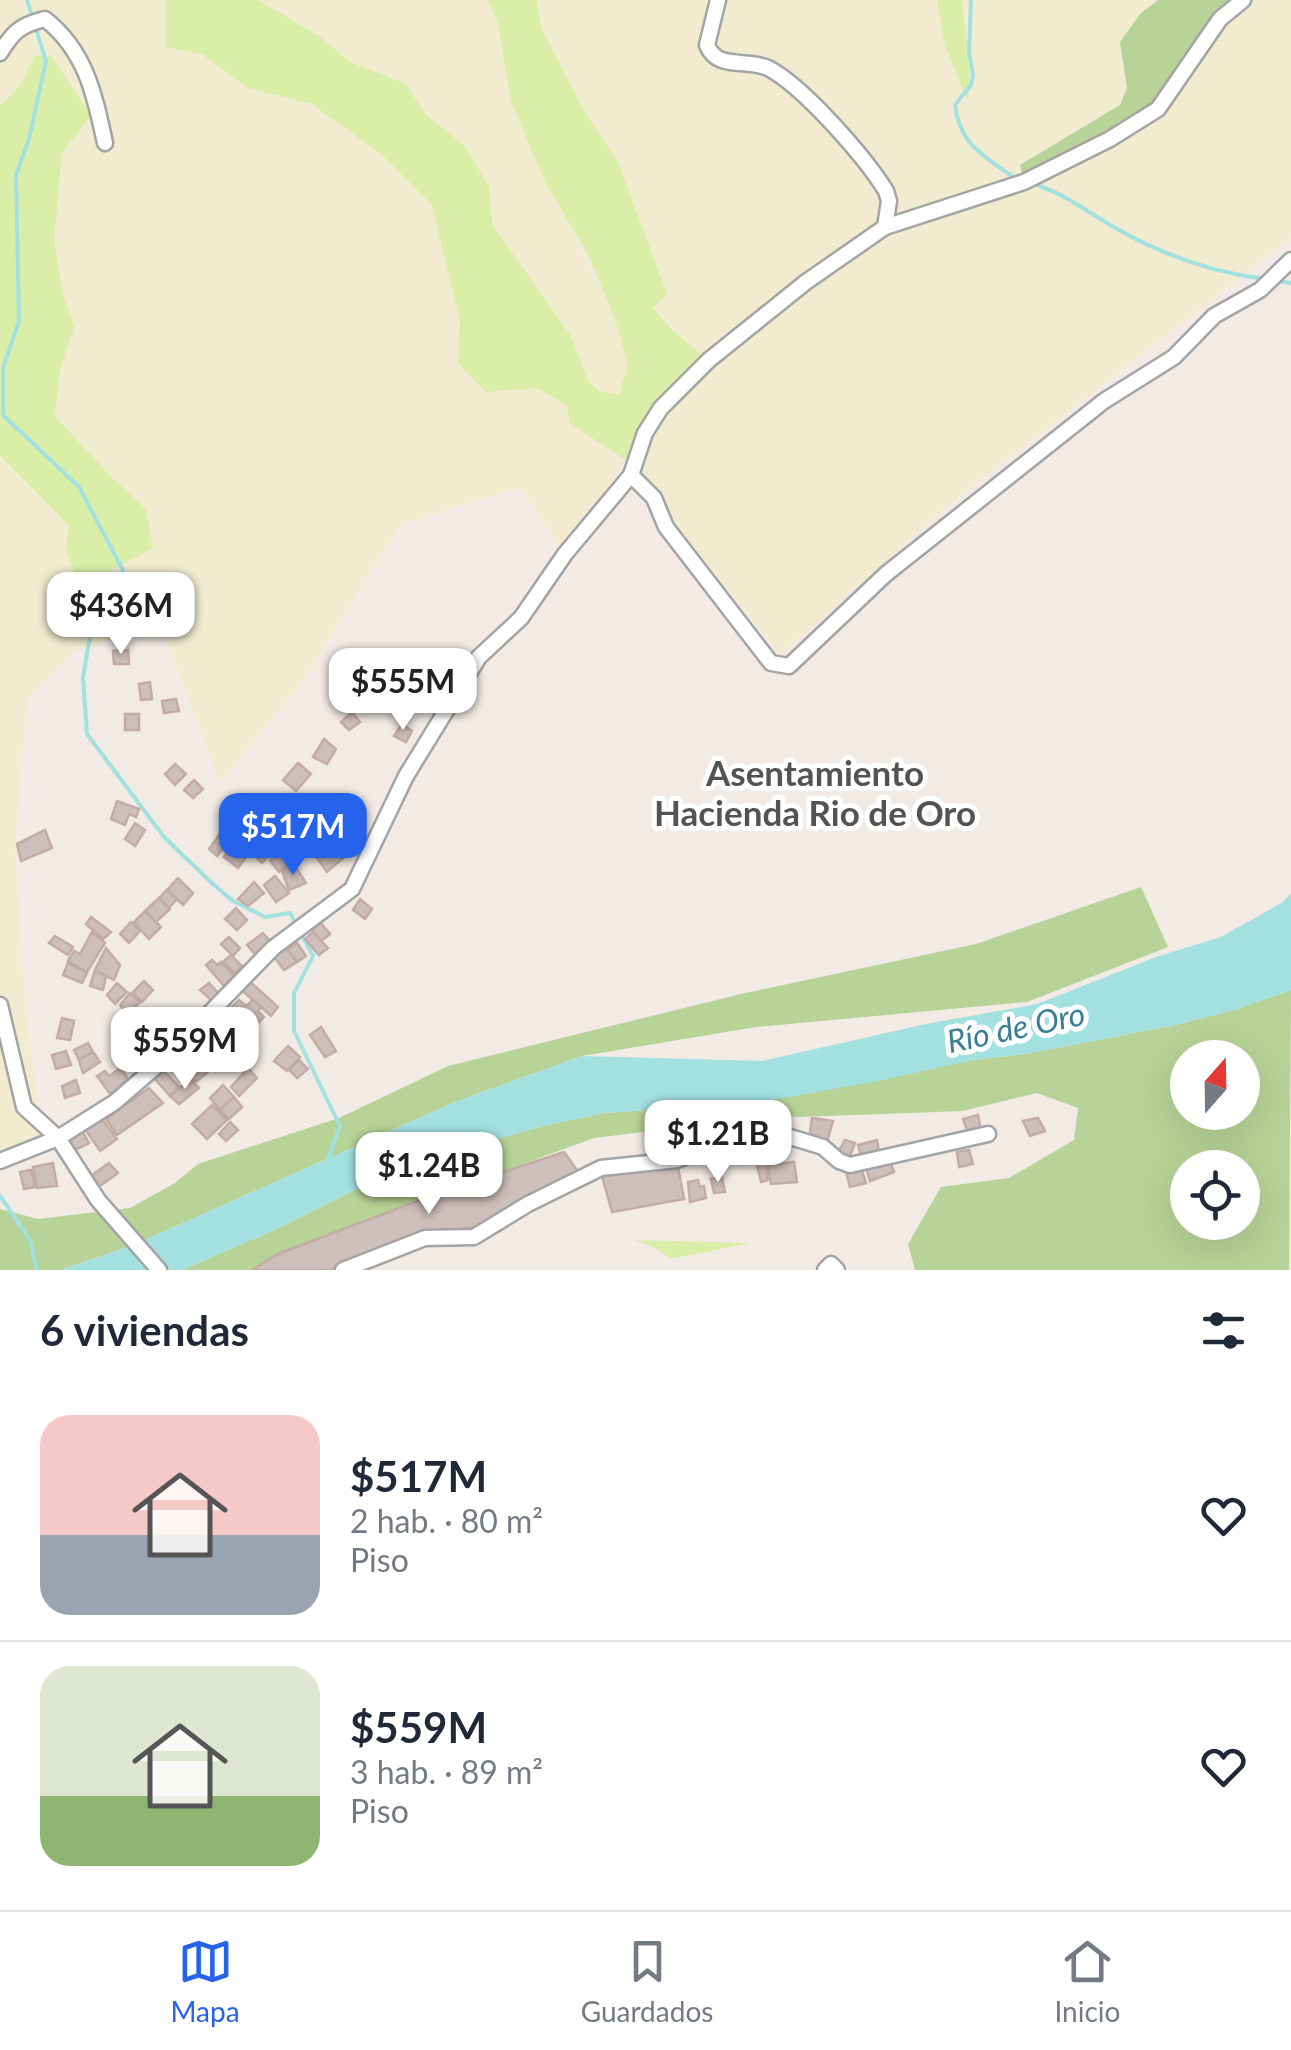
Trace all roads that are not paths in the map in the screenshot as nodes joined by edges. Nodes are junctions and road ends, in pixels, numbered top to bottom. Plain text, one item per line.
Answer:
1 (718, 0) edge
2 (1243, 0) edge
3 (0, 54) edge
4 (105, 143) dead end
5 (885, 227) junction
6 (1291, 260) edge
7 (632, 475) junction
8 (0, 1005) edge
9 (988, 1134) dead end
10 (58, 1138) junction
11 (0, 1161) edge
12 (159, 1270) edge
13 (343, 1270) edge

1 - 5 street
2 - 5 street
3 - 4 street
5 - 7 street
6 - 7 street
7 - 10 street
8 - 10 street
9 - 13 street
10 - 11 street
10 - 12 street

